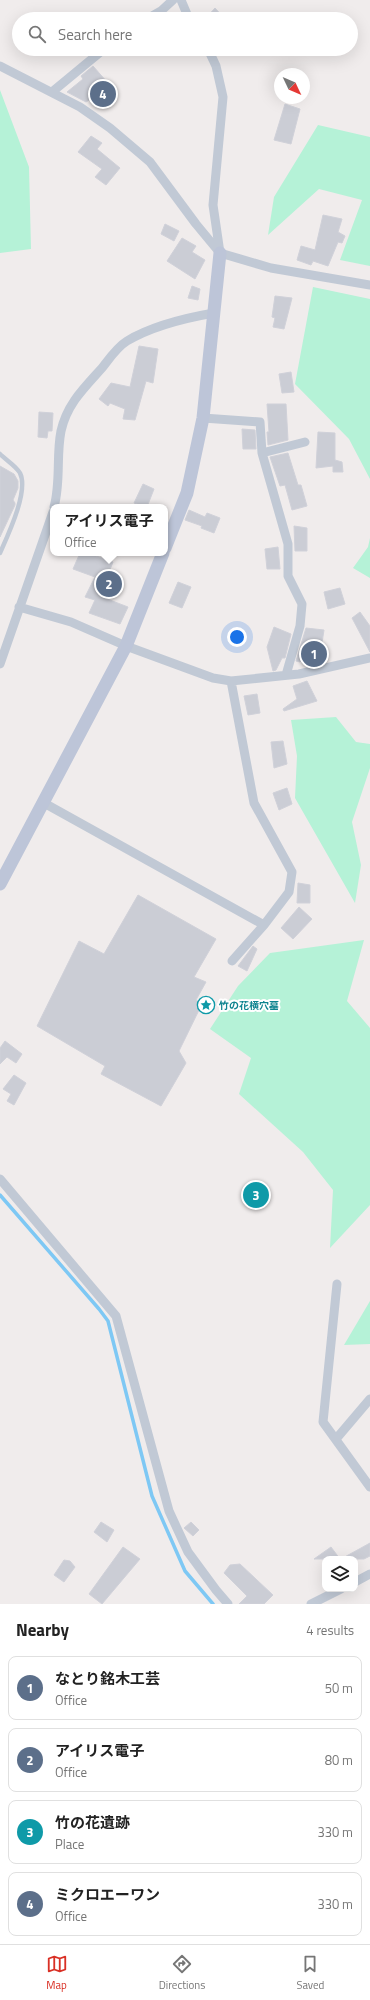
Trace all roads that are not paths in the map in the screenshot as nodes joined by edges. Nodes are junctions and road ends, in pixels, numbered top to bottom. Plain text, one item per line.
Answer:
1 (173, 0) edge
2 (181, 0) edge
3 (158, 12) edge
4 (186, 12) edge
5 (96, 56) edge
6 (211, 56) edge
7 (0, 66) edge
8 (52, 92) junction
9 (220, 253) junction
10 (370, 285) edge
11 (214, 313) junction
12 (203, 418) junction
13 (305, 442) dead end
14 (262, 453) junction
15 (0, 454) edge
16 (55, 504) edge
17 (50, 520) edge
18 (168, 540) edge
19 (0, 553) edge
20 (162, 556) edge
21 (19, 607) junction
22 (126, 646) junction
23 (370, 658) edge
24 (0, 664) edge
25 (286, 675) junction
26 (231, 681) junction
27 (44, 803) junction
28 (0, 884) edge
29 (264, 924) junction
30 (232, 961) dead end
31 (0, 1178) edge
32 (337, 1284) dead end
33 (370, 1399) edge
34 (336, 1439) junction
35 (370, 1487) edge
36 (370, 1574) edge
37 (358, 1580) edge
38 (335, 1592) edge
39 (228, 1604) edge
40 (311, 1604) edge

1 - 3 street
2 - 4 street
5 - 8 street
6 - 9 street
7 - 8 street
8 - 9 street
9 - 10 street
9 - 11 street
11 - 12 street
11 - 16 street
12 - 14 street
12 - 18 street
13 - 14 street
14 - 25 street
15 - 19 lane
17 - 21 street
20 - 22 street
21 - 22 street
21 - 24 street
22 - 26 street
22 - 27 street
23 - 25 street
25 - 26 street
26 - 29 street
27 - 28 street
27 - 29 street
29 - 30 street
31 - 39 street
32 - 34 street
33 - 34 street
34 - 35 street
36 - 37 street
38 - 40 street

